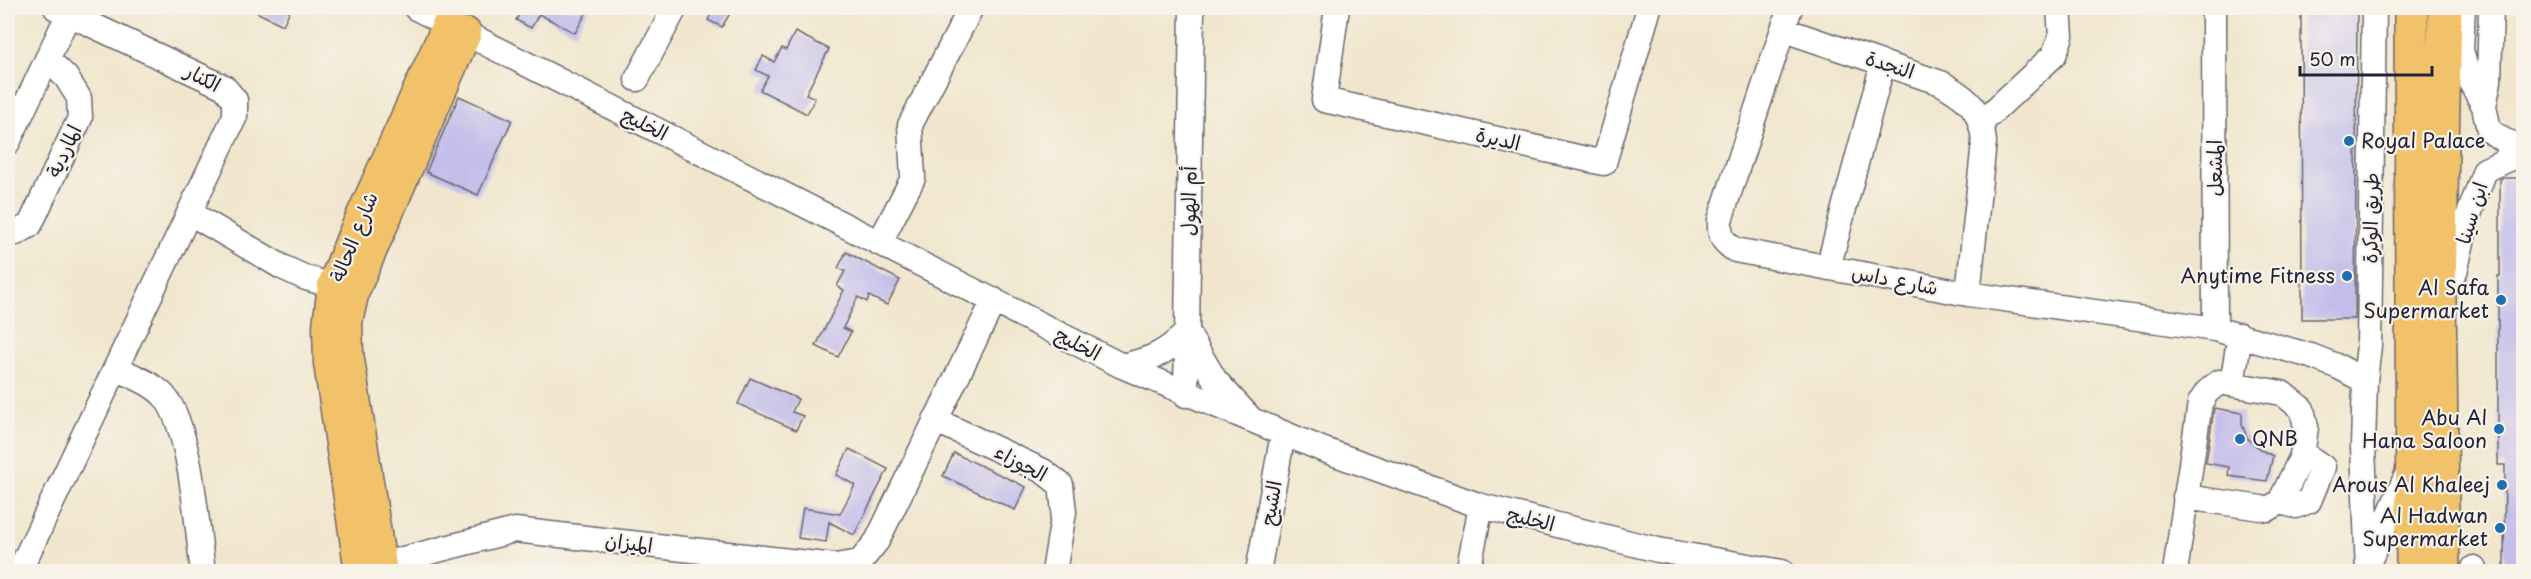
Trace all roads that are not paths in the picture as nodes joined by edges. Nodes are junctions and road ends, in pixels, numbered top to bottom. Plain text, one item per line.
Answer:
1 (416, 8) edge
2 (675, 8) edge
3 (971, 8) edge
4 (1192, 8) edge
5 (1337, 8) edge
6 (1649, 8) edge
7 (2059, 8) edge
8 (2214, 8) edge
9 (2374, 8) edge
10 (2411, 8) edge
11 (2445, 8) edge
12 (2463, 8) edge
13 (2491, 8) edge
14 (62, 10) edge
15 (1787, 19) edge
16 (457, 28) junction
17 (47, 58) junction
18 (1883, 63) junction
19 (637, 79) dead end
20 (2484, 106) junction
21 (1982, 122) junction
22 (2489, 130) junction
23 (8, 142) edge
24 (2523, 150) edge
25 (2485, 170) junction
26 (190, 213) junction
27 (8, 231) edge
28 (880, 242) junction
29 (1828, 268) junction
30 (343, 288) junction
31 (2439, 293) junction
32 (1968, 294) junction
33 (994, 300) junction
34 (2215, 329) junction
35 (1187, 332) junction
36 (2240, 335) junction
37 (2369, 345) junction
38 (2311, 356) junction
39 (1122, 366) junction
40 (116, 368) junction
41 (2365, 381) junction
42 (2232, 384) junction
43 (1186, 395) junction
44 (935, 420) junction
45 (1253, 421) junction
46 (1283, 434) junction
47 (2413, 460) junction
48 (2185, 497) junction
49 (1481, 506) junction
50 (2366, 568) edge
51 (371, 569) edge
52 (2464, 570) edge
53 (20, 572) edge
54 (203, 572) edge
55 (1054, 572) edge
56 (1258, 572) edge
57 (1468, 572) edge
58 (1782, 572) edge
59 (2175, 572) edge
60 (2413, 572) edge

1 - 16 street, الخليج
2 - 19 street
3 - 28 street
4 - 35 street, أم الهول
5 - 6 street, الديرة
7 - 21 street
8 - 34 street, المشعل
9 - 37 street, طريق الوكرة
10 - 47 highway, طريق الوكرة
11 - 31 highway
12 - 20 street
13 - 20 street
14 - 17 street
14 - 26 street, الكنار
15 - 18 street, النجدة
15 - 29 street, شارع داس
16 - 28 street, الخليج
16 - 30 main road, شارع الحالة
17 - 23 street
17 - 27 street, الماردية
18 - 21 street, النجدة
18 - 29 street
20 - 22 street
21 - 32 street
22 - 24 street, ابن سينا
22 - 25 street
24 - 25 street, ابن سينا
25 - 31 street, ابن سينا
26 - 30 street
26 - 40 street, الكنار
28 - 33 street, الخليج
29 - 32 street, شارع داس
30 - 51 main road, شارع الحالة
31 - 52 highway
32 - 34 street, شارع داس
33 - 39 street, الخليج
33 - 44 street, الميزان
34 - 36 street, شارع داس
35 - 39 street
35 - 43 street, أم الهول
35 - 45 street
36 - 38 street, شارع داس
36 - 42 street
37 - 38 street, شارع داس
37 - 41 street, طريق الوكرة
38 - 41 street, شارع داس
39 - 43 street, الخليج
40 - 53 street, الكنار
40 - 54 street
41 - 50 street, طريق الوكرة
42 - 48 street
42 - 48 street
43 - 45 street, الخليج
44 - 51 street, الميزان
44 - 55 street, الجوزاء
45 - 46 street, الخليج
46 - 49 street, الخليج
46 - 56 street, الشيح
47 - 50 street
47 - 60 highway, طريق الوكرة
48 - 59 street
49 - 57 street
49 - 58 street, الخليج

